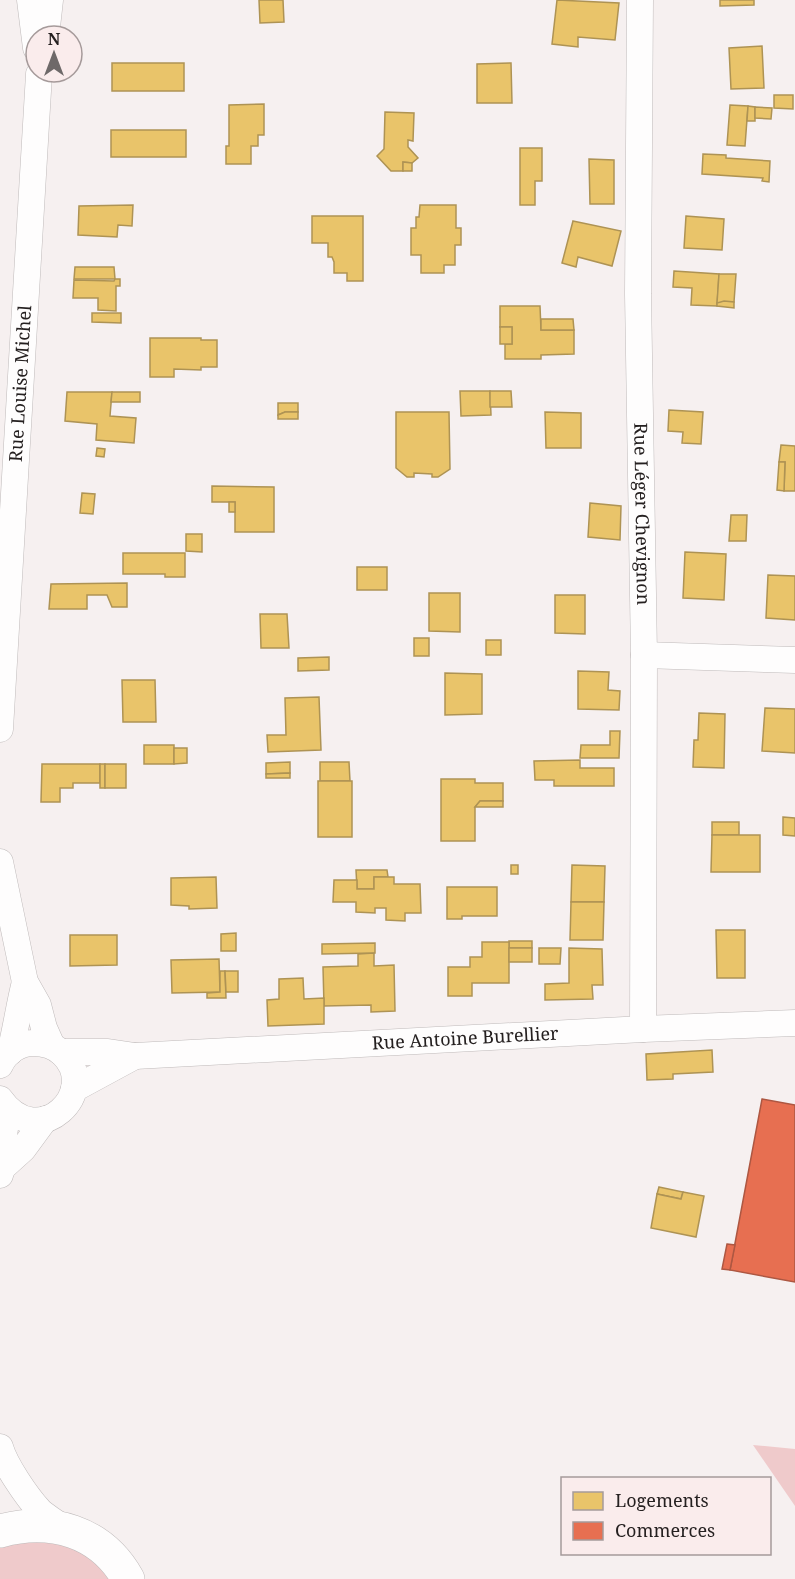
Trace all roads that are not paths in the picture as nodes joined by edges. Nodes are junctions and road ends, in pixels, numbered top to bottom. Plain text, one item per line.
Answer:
1 (30, 0) edge
2 (50, 0) edge
3 (640, 0) edge
4 (33, 24) edge
5 (47, 24) edge
6 (39, 84) edge
7 (9, 437) edge
8 (644, 655) junction
9 (795, 660) edge
10 (0, 729) edge
11 (0, 862) edge
12 (25, 982) junction
13 (795, 1023) edge
14 (643, 1029) junction
15 (57, 1049) junction
16 (4, 1056) edge
17 (135, 1056) junction
18 (74, 1089) junction
19 (4, 1104) edge
20 (45, 1119) junction
21 (1, 1172) edge
22 (1, 1459) edge
23 (63, 1528) junction
24 (0, 1531) edge
25 (128, 1579) edge

1 - 4 street
2 - 5 street
3 - 8 street, Rue Léger Chevignon
6 - 7 street, Rue Louise Michel
7 - 10 street, Rue Louise Michel
8 - 9 street
8 - 14 street, Rue Léger Chevignon
11 - 12 street
12 - 15 street
12 - 16 street
13 - 14 street, Rue Antoine Burellier
14 - 17 street, Rue Antoine Burellier
15 - 16 street, Rue Antoine Burellier
15 - 17 street, Rue Antoine Burellier
15 - 18 street
17 - 18 street, Rue Antoine Burellier
18 - 20 street
19 - 20 street
19 - 21 street
20 - 21 street
22 - 23 street
23 - 24 main road
23 - 25 main road

